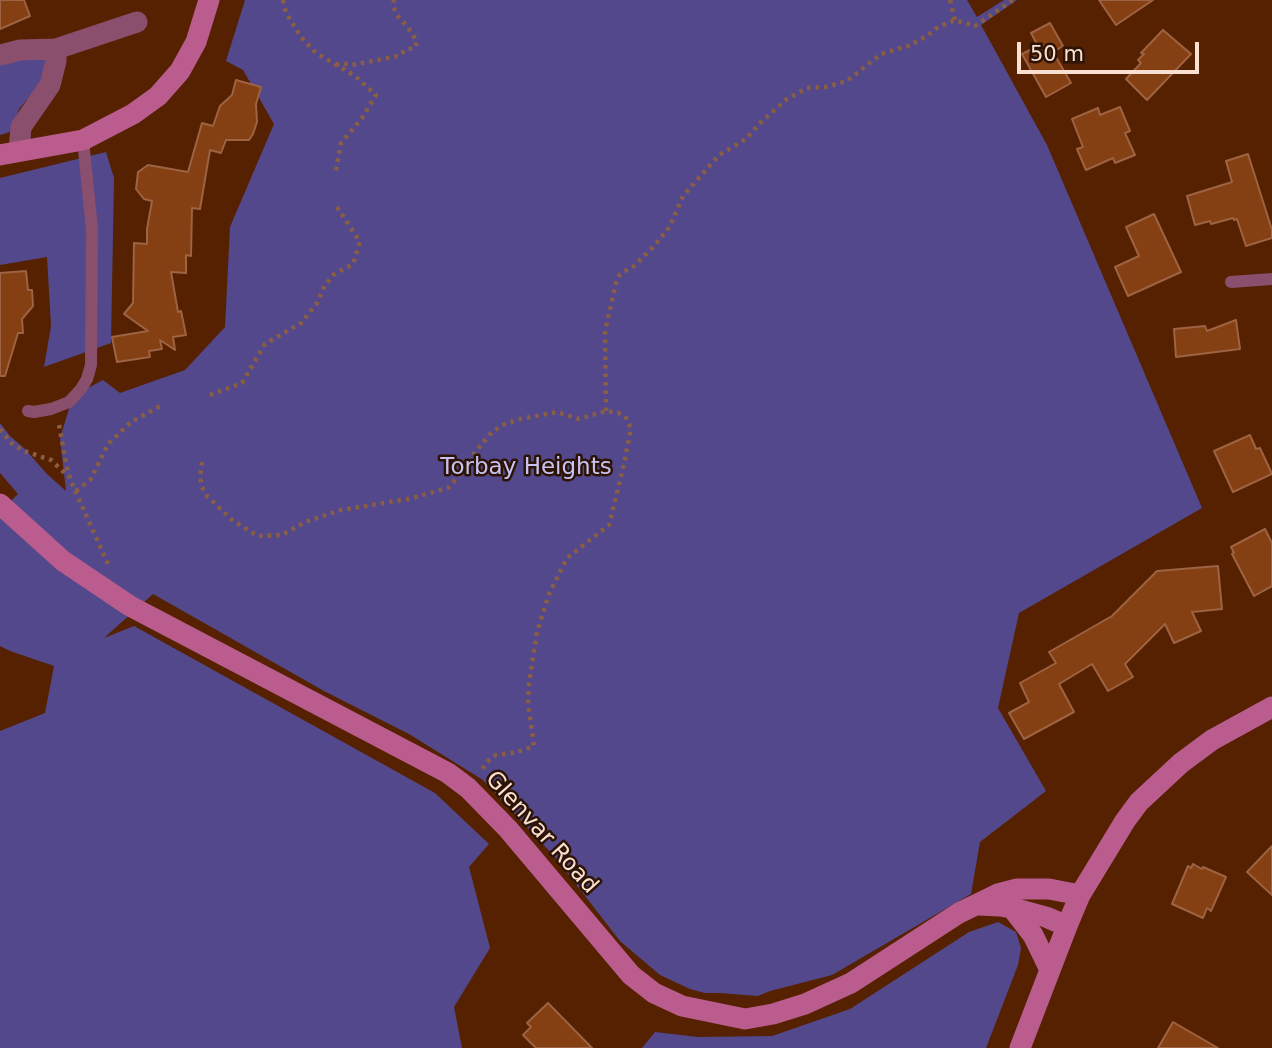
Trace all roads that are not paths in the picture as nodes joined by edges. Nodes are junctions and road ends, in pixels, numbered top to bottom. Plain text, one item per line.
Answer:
1 (209, 0) edge
2 (137, 22) dead end
3 (56, 49) junction
4 (0, 55) edge
5 (83, 140) junction
6 (10, 153) edge
7 (1272, 279) edge
8 (1231, 282) dead end
9 (28, 411) dead end
10 (0, 504) edge
11 (1272, 707) edge
12 (1080, 895) junction
13 (974, 905) junction
14 (1012, 908) junction
15 (1067, 926) junction
16 (1050, 970) junction
17 (1020, 1048) edge

1 - 5 main road
2 - 3 street
3 - 4 street
3 - 6 street
5 - 6 main road
5 - 9 lane
7 - 8 lane
10 - 13 main road, Glenvar Road
11 - 12 main road
12 - 13 main road, Glenvar Road
12 - 15 main road
13 - 14 main road
14 - 15 main road
14 - 16 main road
15 - 16 main road
16 - 17 main road

